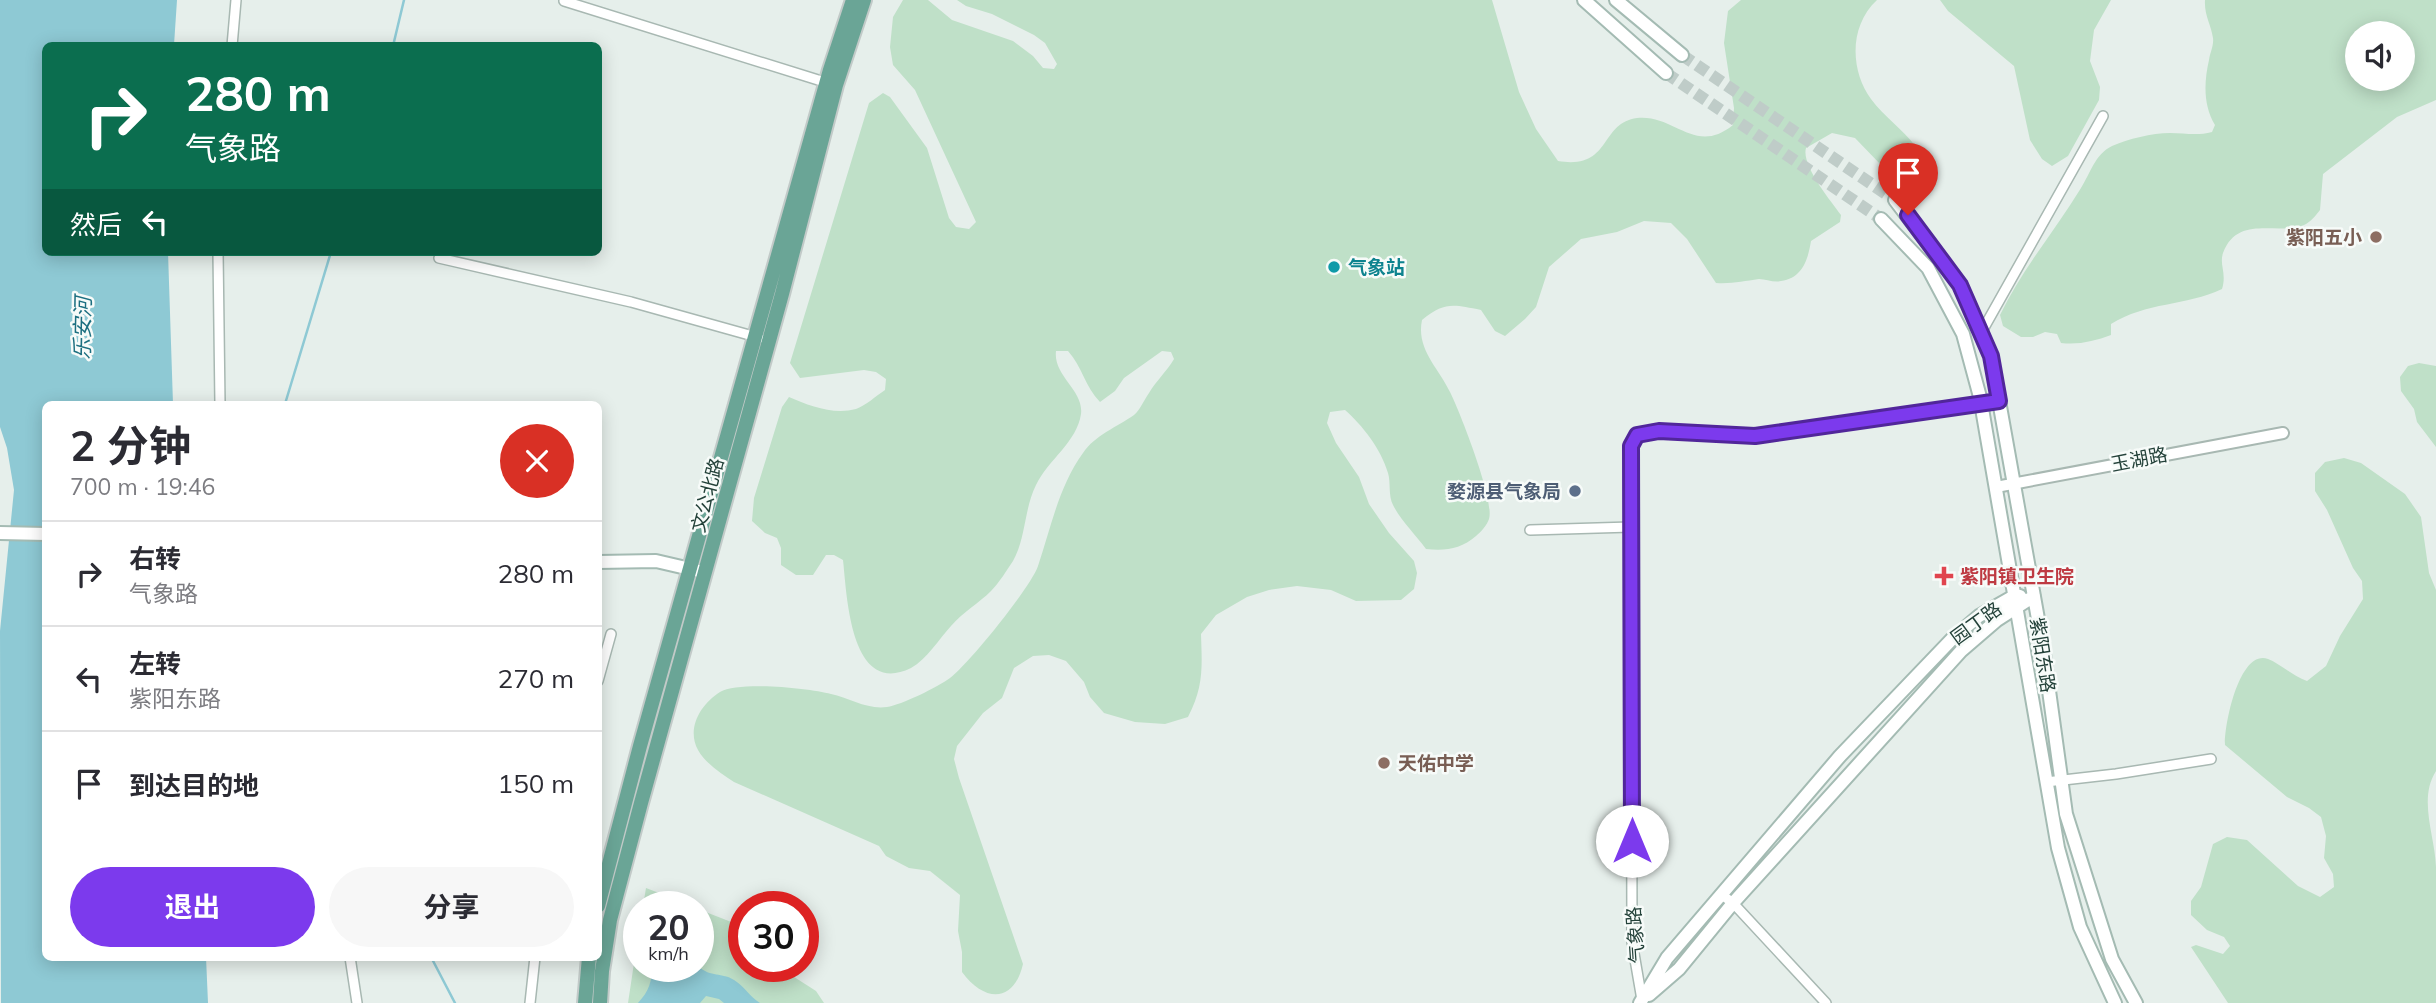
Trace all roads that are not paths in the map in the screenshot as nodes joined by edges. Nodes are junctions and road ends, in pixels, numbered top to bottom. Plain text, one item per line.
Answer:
1 (236, 0) edge
2 (853, 0) edge
3 (864, 0) edge
4 (1584, 0) edge
5 (1616, 0) edge
6 (564, 1) edge
7 (232, 42) edge
8 (1682, 55) tunnel mouth
9 (1666, 73) tunnel mouth
10 (831, 84) junction
11 (2103, 116) dead end
12 (1895, 200) tunnel mouth
13 (1881, 219) tunnel mouth
14 (218, 256) edge
15 (439, 258) dead end
16 (1981, 333) junction
17 (762, 339) junction
18 (220, 401) edge
19 (1999, 401) junction
20 (1982, 405) junction
21 (2283, 433) dead end
22 (2014, 484) junction
23 (1996, 487) junction
24 (1631, 527) junction
25 (1530, 530) dead end
26 (0, 533) edge
27 (42, 534) edge
28 (602, 562) edge
29 (690, 569) junction
30 (706, 573) junction
31 (2016, 595) junction
32 (2034, 596) junction
33 (2016, 609) junction
34 (611, 634) dead end
35 (602, 667) edge
36 (2211, 759) dead end
37 (2061, 781) junction
38 (2046, 782) junction
39 (602, 891) edge
40 (1728, 899) junction
41 (351, 961) edge
42 (535, 961) edge
43 (589, 961) edge
44 (1642, 1002) edge
45 (357, 1003) edge
46 (530, 1003) edge
47 (585, 1003) edge
48 (600, 1003) edge
49 (1826, 1003) edge
50 (2115, 1003) edge
51 (2136, 1003) edge

1 - 7 street
2 - 10 main road, 文公北路
3 - 10 main road, 文公北路
4 - 9 main road
5 - 8 main road
6 - 10 street
10 - 17 main road, 文公北路
11 - 16 street
12 - 16 main road, 紫阳东路
13 - 20 main road, 紫阳东路
14 - 18 street
15 - 17 street
16 - 19 main road, 紫阳东路
17 - 29 main road, 文公北路
17 - 30 main road, 文公北路
19 - 20 street, 气象路
19 - 22 main road, 紫阳东路
20 - 23 main road, 紫阳东路
20 - 24 street, 气象路
21 - 22 street, 玉湖路
22 - 23 street, 玉湖路
22 - 32 main road, 紫阳东路
23 - 31 main road, 紫阳东路
24 - 25 street
24 - 44 street, 气象路
26 - 27 main road
28 - 29 main road
29 - 30 main road
29 - 39 main road, 文公北路
30 - 48 main road, 文公北路
31 - 32 main road, 园丁路
31 - 33 main road, 紫阳东路
31 - 40 main road, 园丁路
32 - 33 main road, 园丁路
32 - 37 main road, 紫阳东路
33 - 38 main road, 紫阳东路
33 - 40 main road, 园丁路
34 - 35 street
36 - 37 street
37 - 38 street
37 - 51 main road, 紫阳东路
38 - 50 main road, 紫阳东路
40 - 44 main road, 园丁路
40 - 49 street
41 - 45 street
42 - 46 street
43 - 47 main road

